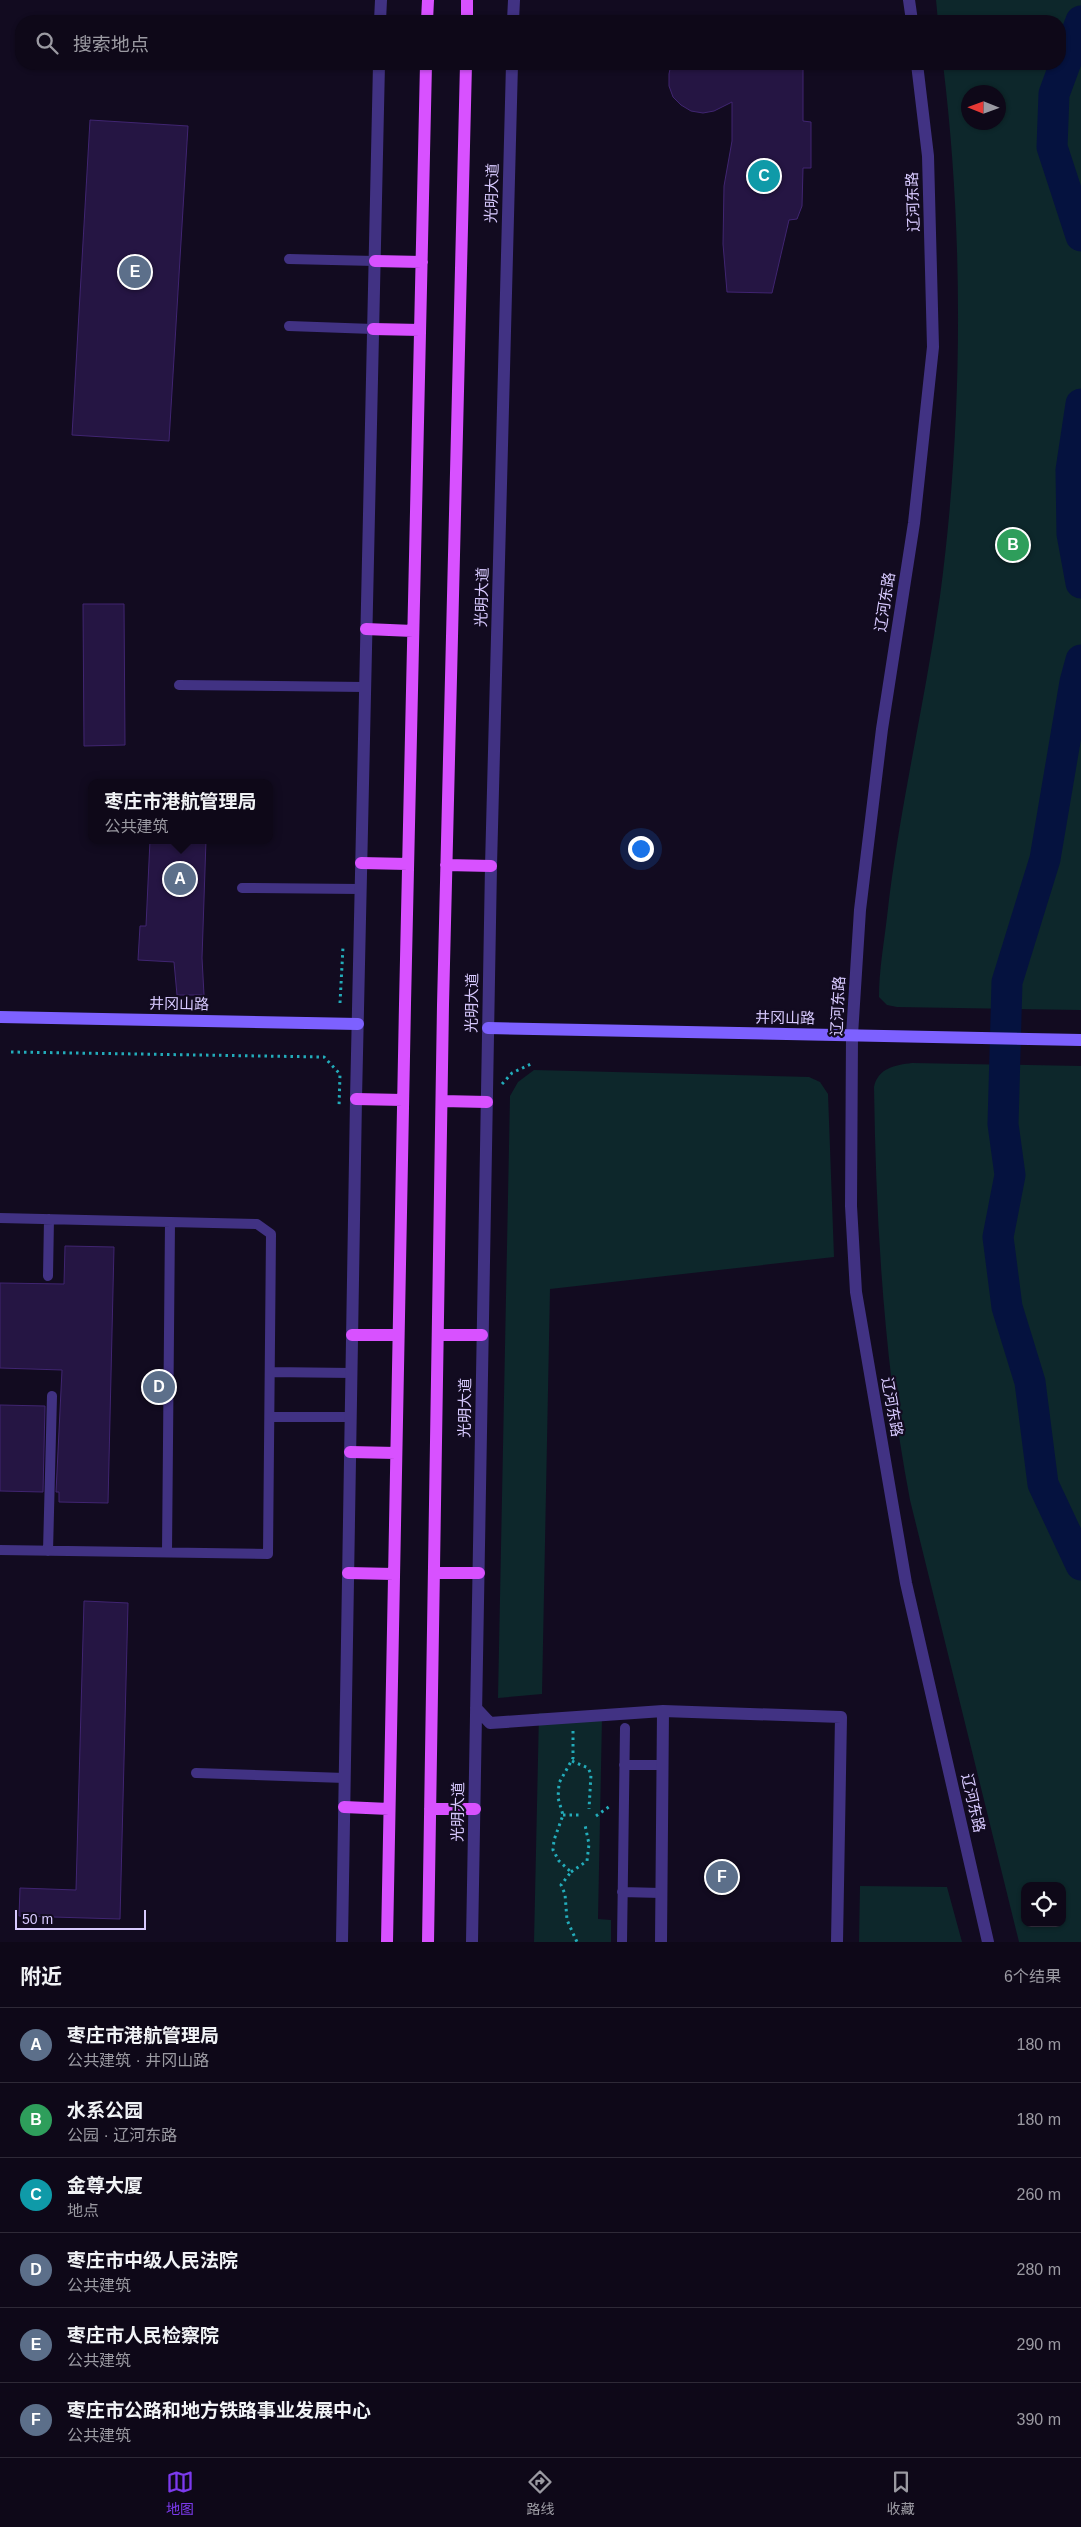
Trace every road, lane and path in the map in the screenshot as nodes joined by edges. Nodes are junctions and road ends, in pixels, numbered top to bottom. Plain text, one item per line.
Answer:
1 (381, 0) edge
2 (428, 0) edge
3 (467, 0) edge
4 (514, 0) edge
5 (909, 0) edge
6 (380, 15) edge
7 (427, 15) edge
8 (467, 15) edge
9 (513, 15) edge
10 (911, 15) edge
11 (379, 70) edge
12 (426, 70) edge
13 (466, 70) edge
14 (512, 70) edge
15 (918, 70) edge
16 (290, 259) dead end
17 (375, 261) junction
18 (422, 262) junction
19 (289, 326) dead end
20 (373, 329) junction
21 (420, 330) junction
22 (366, 629) junction
23 (413, 631) junction
24 (179, 685) dead end
25 (365, 687) junction
26 (361, 863) junction
27 (408, 864) junction
28 (446, 865) junction
29 (491, 866) junction
30 (242, 888) dead end
31 (360, 889) junction
32 (0, 1017) edge
33 (358, 1024) junction
34 (488, 1028) junction
35 (852, 1035) junction
36 (1081, 1040) edge
37 (11, 1052) dead end
38 (531, 1064) dead end
39 (340, 1074) dead end
40 (501, 1086) dead end
41 (356, 1099) junction
42 (403, 1100) junction
43 (442, 1101) junction
44 (487, 1102) junction
45 (0, 1218) edge
46 (49, 1219) junction
47 (170, 1222) junction
48 (48, 1276) dead end
49 (352, 1335) junction
50 (398, 1335) junction
51 (438, 1335) junction
52 (482, 1335) junction
53 (270, 1372) junction
54 (352, 1373) junction
55 (52, 1396) dead end
56 (270, 1417) junction
57 (351, 1417) junction
58 (350, 1452) junction
59 (396, 1452) junction
60 (0, 1550) edge
61 (48, 1551) junction
62 (167, 1552) junction
63 (348, 1573) junction
64 (479, 1573) junction
65 (394, 1574) junction
66 (434, 1574) junction
67 (476, 1708) junction
68 (663, 1711) junction
69 (576, 1728) dead end
70 (625, 1728) dead end
71 (572, 1761) junction
72 (624, 1765) junction
73 (662, 1765) junction
74 (196, 1773) dead end
75 (345, 1778) junction
76 (610, 1806) dead end
77 (344, 1807) junction
78 (389, 1808) junction
79 (430, 1809) junction
80 (475, 1809) junction
81 (589, 1809) dead end
82 (563, 1815) junction
83 (581, 1815) dead end
84 (596, 1816) dead end
85 (585, 1825) dead end
86 (570, 1872) junction
87 (622, 1892) junction
88 (661, 1893) junction
89 (342, 1942) edge
90 (387, 1942) edge
91 (428, 1942) edge
92 (472, 1942) edge
93 (577, 1942) edge
94 (622, 1942) edge
95 (661, 1942) edge
96 (837, 1942) edge
97 (988, 1942) edge

1 - 6 street
2 - 7 main road
3 - 8 main road
4 - 9 street
5 - 10 street
11 - 17 street
12 - 18 main road
13 - 28 main road, 光明大道
14 - 29 street, 光明大道
15 - 35 street, 辽河东路
16 - 17 lane
17 - 18 main road
17 - 20 street
18 - 21 main road
19 - 20 lane
20 - 21 main road
20 - 22 street
21 - 23 main road
22 - 23 main road
22 - 25 street
23 - 27 main road
24 - 25 lane
25 - 26 street
26 - 27 main road
26 - 31 street
27 - 42 main road
28 - 29 main road
28 - 43 main road, 光明大道
29 - 34 street, 光明大道
30 - 31 lane
31 - 33 street
32 - 33 street, 井冈山路
33 - 41 street
34 - 35 street, 井冈山路
34 - 44 street, 光明大道
35 - 36 street, 井冈山路
35 - 97 street, 辽河东路
37 - 39 path
38 - 40 path
41 - 42 main road
41 - 49 street
42 - 50 main road
43 - 44 main road
43 - 51 main road, 光明大道
44 - 52 street, 光明大道
45 - 46 lane
46 - 47 lane
46 - 48 lane
47 - 53 lane
47 - 62 lane
49 - 50 main road
49 - 54 street
50 - 59 main road
51 - 52 main road
51 - 66 main road, 光明大道
52 - 64 street, 光明大道
53 - 54 lane
53 - 56 lane
54 - 57 street
55 - 61 lane
56 - 57 lane
56 - 62 lane
57 - 58 street
58 - 59 main road
58 - 63 street
59 - 65 main road
60 - 61 lane
61 - 62 lane
63 - 65 main road
63 - 75 street
64 - 66 main road
64 - 67 street, 光明大道
65 - 78 main road
66 - 79 main road, 光明大道
67 - 68 street
67 - 80 street, 光明大道
68 - 73 street
68 - 96 street
69 - 71 path
70 - 72 lane
71 - 81 path
71 - 82 path
72 - 73 lane
72 - 87 lane
73 - 88 street
74 - 75 lane
75 - 77 street
76 - 84 path
77 - 78 main road
77 - 89 street
78 - 90 main road
79 - 80 main road
79 - 91 main road, 光明大道
80 - 92 street, 光明大道
82 - 83 path
82 - 86 path
85 - 86 path
86 - 93 path
87 - 88 lane
87 - 94 lane
88 - 95 street

